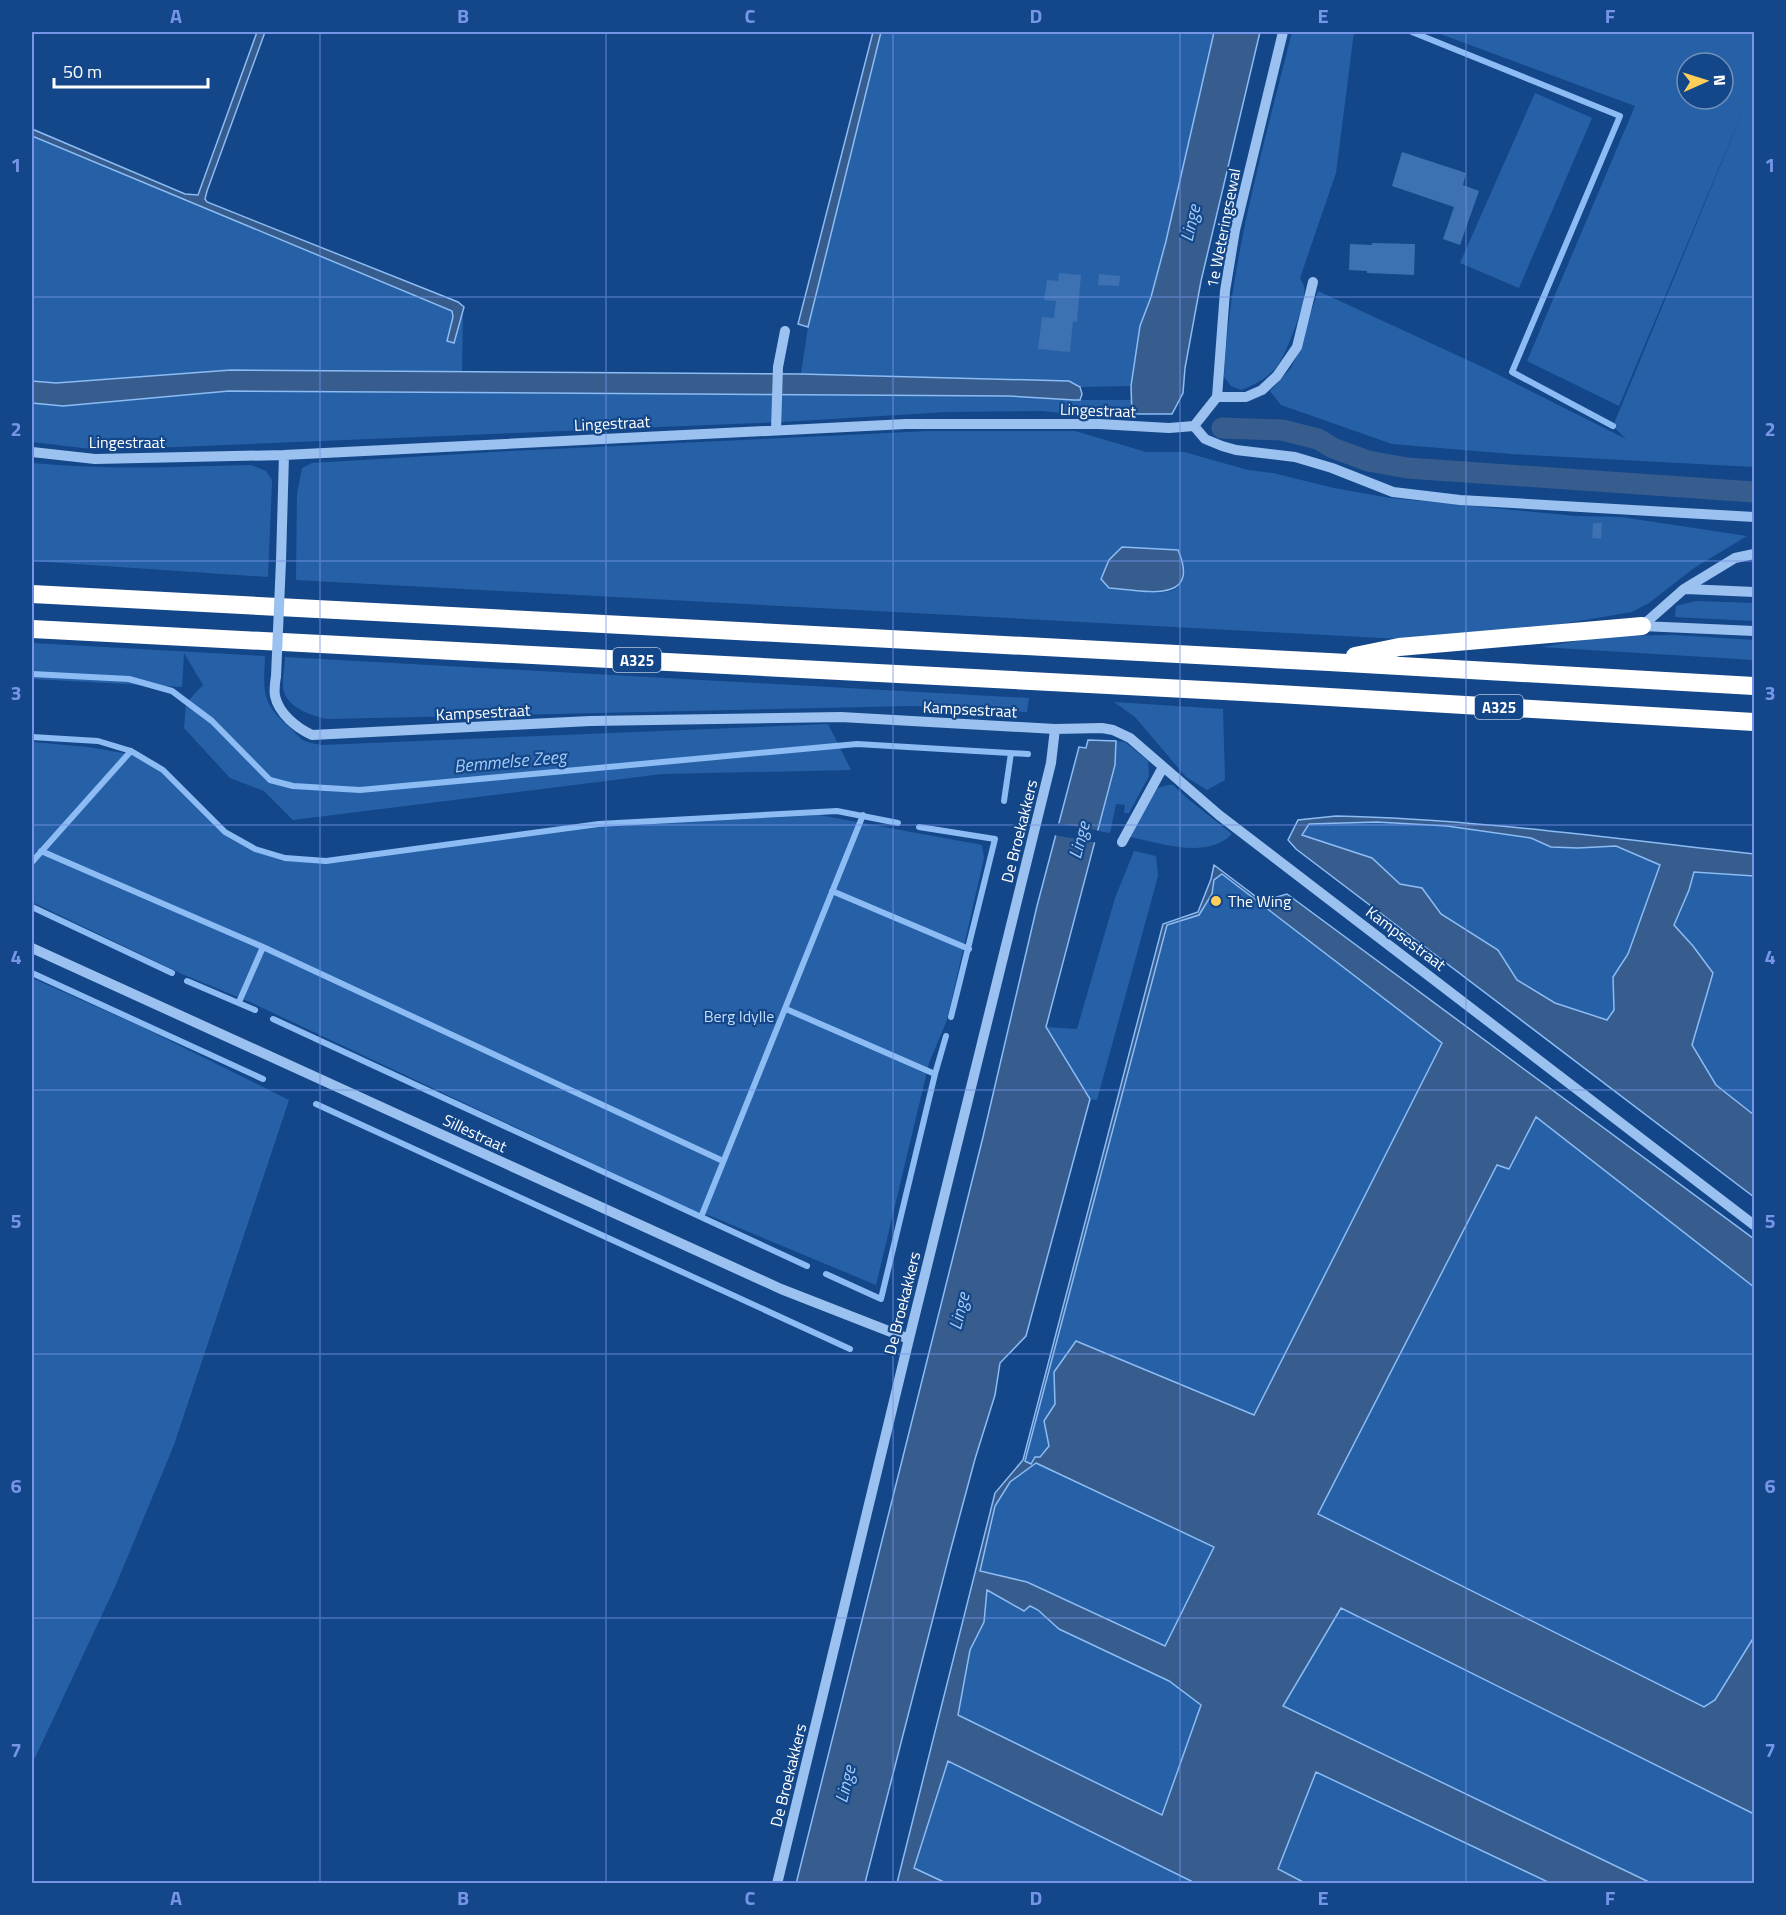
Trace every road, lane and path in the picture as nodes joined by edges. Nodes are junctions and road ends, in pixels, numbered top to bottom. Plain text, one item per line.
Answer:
1 (1283, 32) edge
2 (1313, 282) dead end
3 (785, 331) dead end
4 (1217, 397) junction
5 (1194, 426) junction
6 (776, 430) junction
7 (32, 452) edge
8 (284, 455) junction
9 (1755, 518) edge
10 (1755, 554) edge
11 (1684, 589) junction
12 (1755, 592) edge
13 (32, 594) edge
14 (1642, 626) junction
15 (32, 629) edge
16 (1755, 631) edge
17 (1329, 662) junction
18 (1755, 686) edge
19 (1755, 722) edge
20 (1055, 729) junction
21 (1163, 767) junction
22 (1122, 842) dead end
23 (32, 948) edge
24 (1755, 1225) edge
25 (909, 1339) junction
26 (777, 1884) edge

1 - 4 street, 1e Weteringsewal
2 - 4 street
3 - 6 street
4 - 5 street
5 - 6 street, Lingestraat
5 - 9 street
6 - 8 street, Lingestraat
7 - 8 street, Lingestraat
8 - 20 street, Kampsestraat, bridge
10 - 11 street
11 - 12 street
11 - 14 street
13 - 17 highway, A325
14 - 16 street
14 - 17 highway
15 - 19 highway, A325
17 - 18 highway, A325
20 - 21 street, Kampsestraat
20 - 25 street, De Broekakkers
21 - 22 street
21 - 24 street, Kampsestraat
23 - 25 street, Sillestraat
25 - 26 street, De Broekakkers

